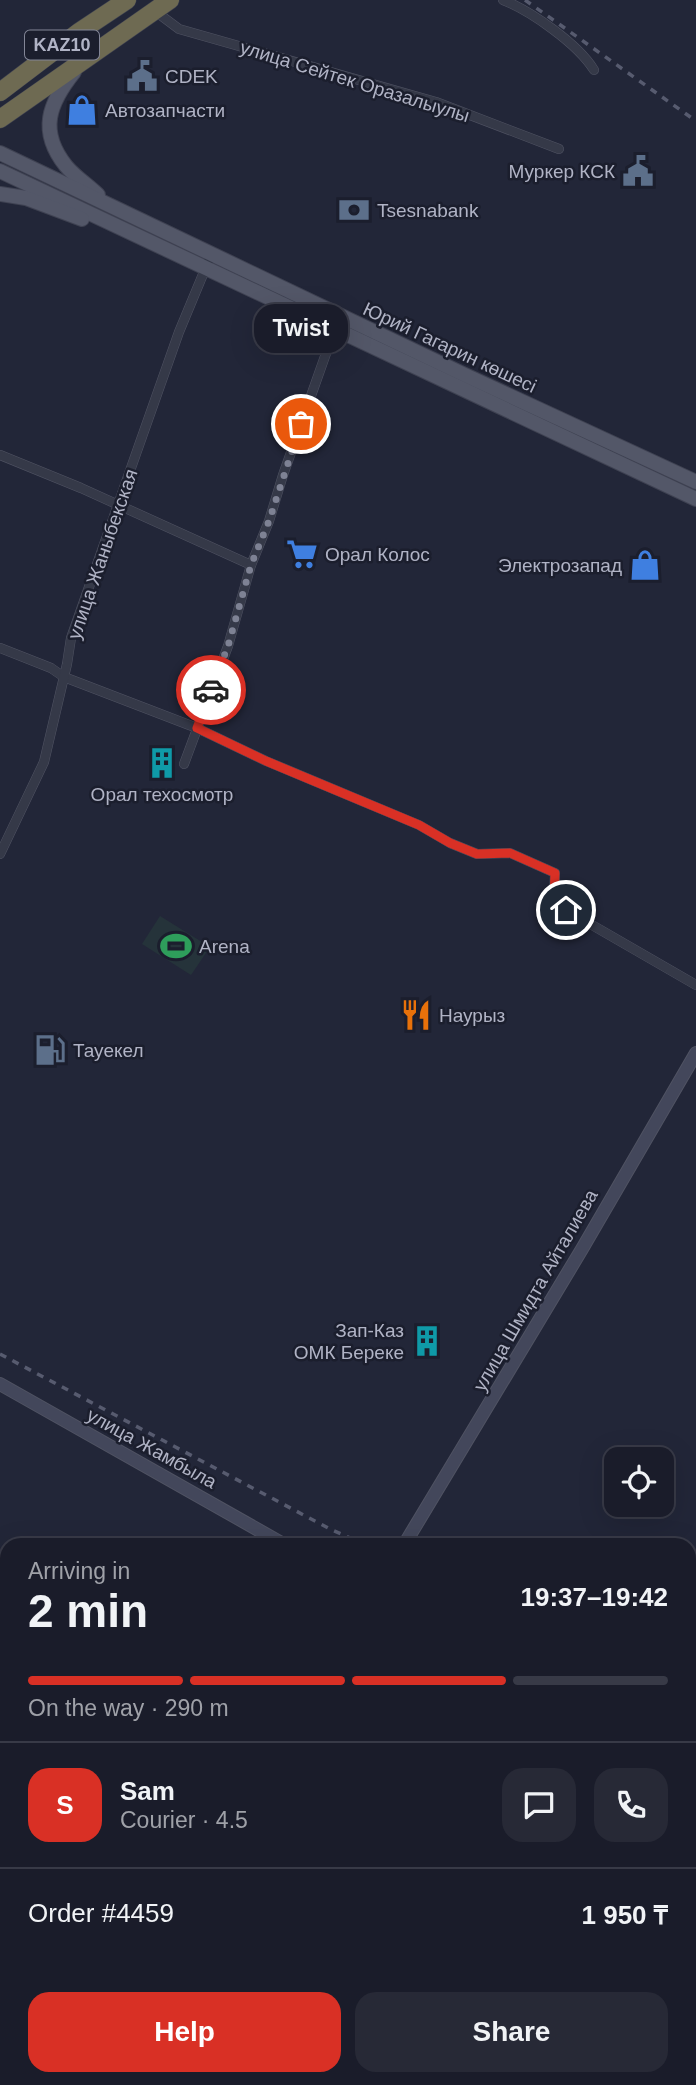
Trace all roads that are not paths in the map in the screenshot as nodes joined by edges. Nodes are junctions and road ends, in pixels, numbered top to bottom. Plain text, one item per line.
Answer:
1 (127, 0) edge
2 (170, 0) edge
3 (503, 0) edge
4 (153, 10) junction
5 (72, 37) junction
6 (86, 57) junction
7 (594, 70) dead end
8 (0, 92) edge
9 (0, 119) edge
10 (559, 149) dead end
11 (0, 153) edge
12 (0, 171) edge
13 (0, 194) edge
14 (109, 206) junction
15 (118, 227) junction
16 (208, 262) junction
17 (335, 328) junction
18 (0, 456) edge
19 (696, 482) edge
20 (696, 499) edge
21 (119, 505) junction
22 (251, 565) junction
23 (0, 648) edge
24 (64, 677) junction
25 (197, 728) junction
26 (184, 764) dead end
27 (0, 854) edge
28 (696, 985) edge
29 (696, 1053) edge
30 (0, 1384) edge
31 (273, 1538) edge
32 (408, 1538) edge

1 - 5 highway, KAZ10
2 - 4 highway, KAZ10
3 - 7 street
4 - 6 highway, KAZ10
4 - 10 street, улица Сейтек Оразалыулы
5 - 6 highway
5 - 8 highway, KAZ10
6 - 9 highway, KAZ10
6 - 14 main road
11 - 14 main road, Юрий Гагарин көшесі
12 - 15 main road, Юрий Гагарин көшесі
13 - 15 main road
14 - 16 main road, Юрий Гагарин көшесі
15 - 16 main road, Юрий Гагарин көшесі
16 - 17 main road, Юрий Гагарин көшесі
16 - 19 main road, Юрий Гагарин көшесі
16 - 21 street, улица Жаныбекская
17 - 20 main road, Юрий Гагарин көшесі
17 - 22 street
18 - 21 street
21 - 22 street
21 - 24 street, улица Жаныбекская
22 - 25 street
23 - 24 street
24 - 25 street
24 - 27 street, улица Жаныбекская
25 - 26 street
25 - 28 street
29 - 32 street, улица Шмидта Айталиева
30 - 31 street, улица Жамбыла

